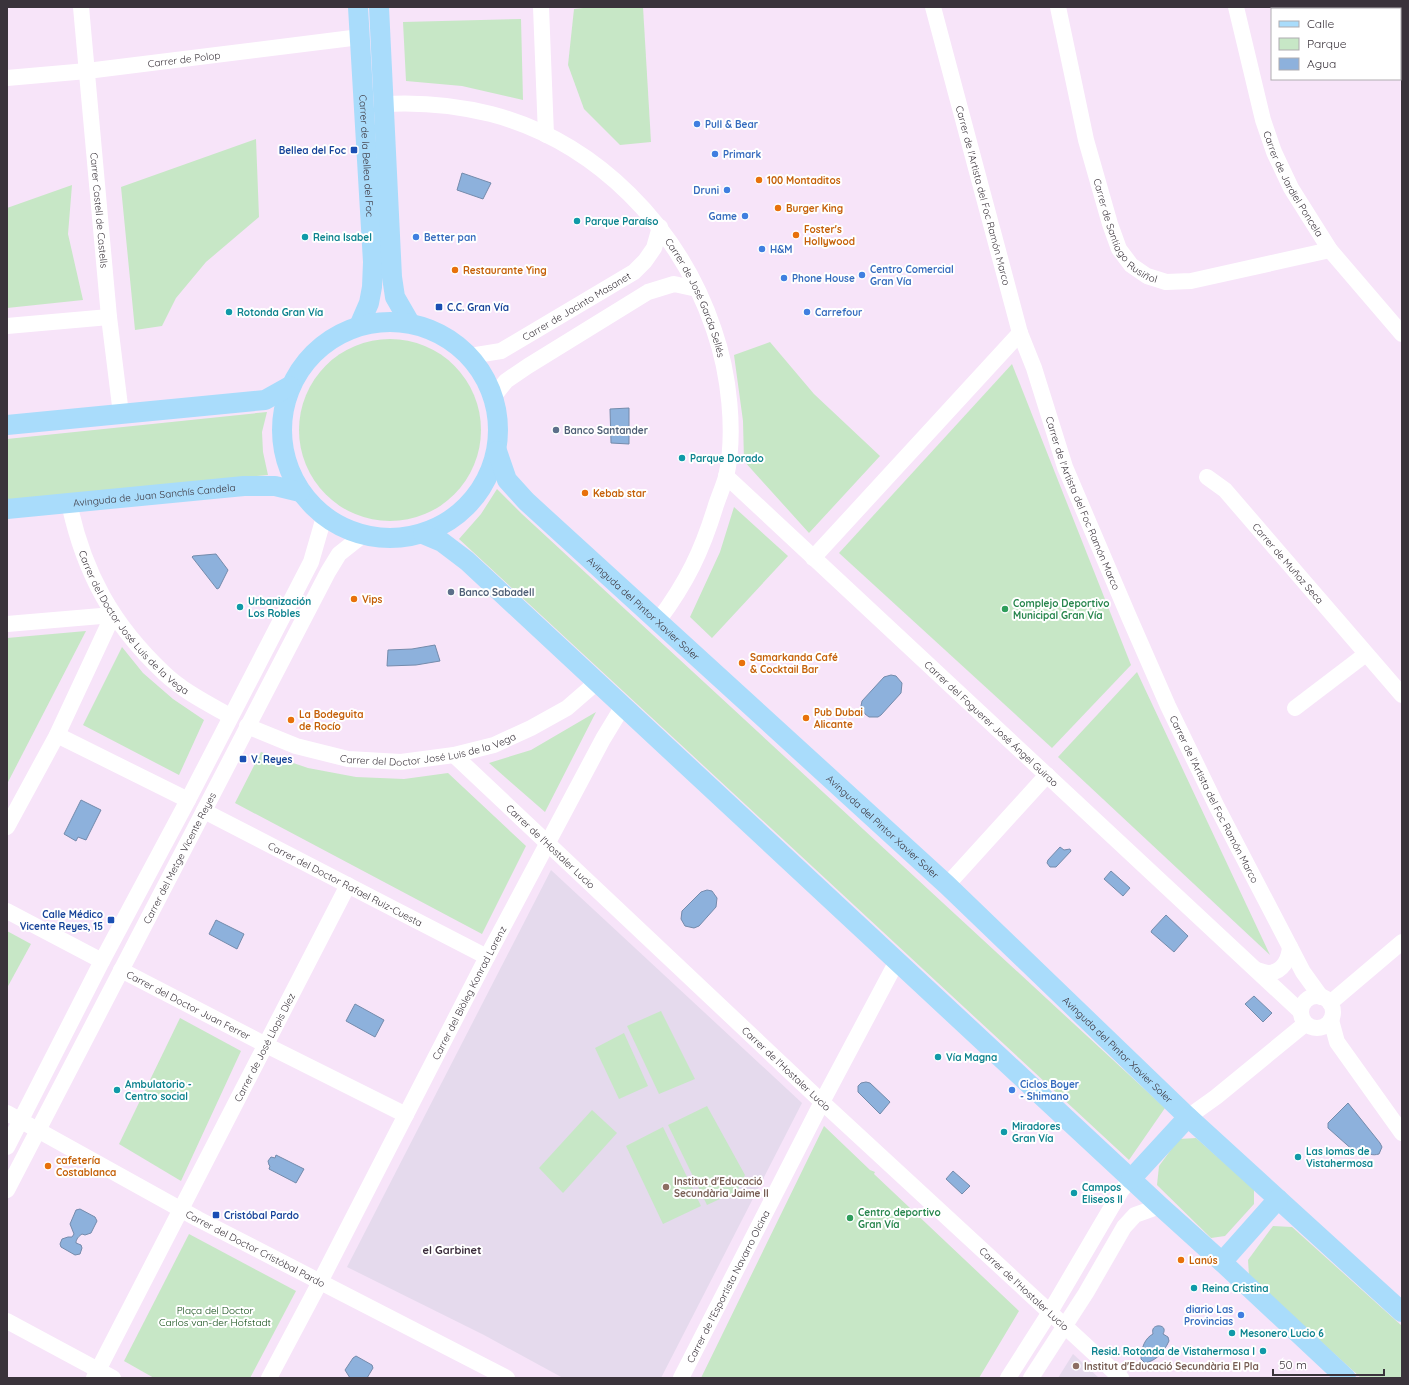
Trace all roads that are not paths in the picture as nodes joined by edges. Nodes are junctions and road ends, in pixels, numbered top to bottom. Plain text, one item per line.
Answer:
1 (81, 7) edge
2 (358, 7) edge
3 (379, 7) edge
4 (541, 7) edge
5 (933, 7) edge
6 (1058, 7) edge
7 (1236, 7) edge
8 (360, 37) junction
9 (87, 71) junction
10 (7, 78) edge
11 (384, 104) junction
12 (546, 135) junction
13 (660, 227) junction
14 (1330, 250) junction
15 (697, 289) junction
16 (109, 316) junction
17 (410, 323) junction
18 (7, 326) edge
19 (359, 326) junction
20 (1020, 332) junction
21 (1402, 334) edge
22 (470, 356) junction
23 (290, 386) junction
24 (494, 396) junction
25 (121, 414) junction
26 (7, 425) edge
27 (497, 451) junction
28 (726, 476) junction
29 (1207, 477) dead end
30 (300, 492) junction
31 (69, 503) junction
32 (7, 509) edge
33 (324, 517) junction
34 (423, 534) junction
35 (363, 535) junction
36 (813, 558) junction
37 (113, 615) junction
38 (658, 621) junction
39 (7, 624) edge
40 (1366, 654) junction
41 (597, 682) junction
42 (1402, 695) edge
43 (623, 706) junction
44 (1295, 708) dead end
45 (230, 716) junction
46 (247, 726) junction
47 (57, 735) junction
48 (454, 755) junction
49 (1047, 775) junction
50 (188, 800) junction
51 (204, 811) junction
52 (7, 827) edge
53 (547, 844) junction
54 (947, 885) junction
55 (348, 886) junction
56 (7, 911) edge
57 (1402, 942) edge
58 (1290, 947) junction
59 (487, 957) junction
60 (102, 961) junction
61 (897, 961) junction
62 (121, 970) junction
63 (1258, 970) junction
64 (1313, 1007) junction
65 (1331, 1020) junction
66 (266, 1045) junction
67 (822, 1102) junction
68 (406, 1115) junction
69 (14, 1117) edge
70 (1188, 1117) junction
71 (38, 1130) junction
72 (1402, 1134) edge
73 (7, 1147) edge
74 (1131, 1179) junction
75 (7, 1190) edge
76 (1278, 1199) junction
77 (1160, 1206) junction
78 (181, 1210) junction
79 (1222, 1262) junction
80 (320, 1282) junction
81 (1050, 1312) junction
82 (1402, 1312) edge
83 (7, 1321) edge
84 (1065, 1325) junction
85 (96, 1374) edge
86 (113, 1378) edge
87 (269, 1378) edge
88 (507, 1378) edge
89 (681, 1378) edge
90 (1008, 1378) edge
91 (1031, 1378) edge
92 (1121, 1378) edge
93 (1346, 1378) edge

1 - 9 street, Carrer Castell de Castells
2 - 8 main road, Carrer de la Bellea del Foc
3 - 11 main road, Carrer de la Bellea del Foc
4 - 12 street
5 - 20 street, Carrer de l'Artista del Foc Ramón Marco
6 - 14 street, Carrer de Santiago Rusiñol
7 - 14 street, Carrer de Jardiel Poncela
8 - 9 street, Carrer de Polop
8 - 19 main road, Carrer de la Bellea del Foc
9 - 10 street, Carrer de Polop
9 - 16 street, Carrer Castell de Castells
11 - 12 street, Carrer de José García Sellés
11 - 17 main road, Carrer de la Bellea del Foc
12 - 13 street, Carrer de José García Sellés
13 - 15 street, Carrer de José García Sellés
13 - 22 street, Carrer de Jacinto Masanet
14 - 21 street, Carrer de Jardiel Poncela
15 - 24 street
15 - 28 street, Carrer de José García Sellés
16 - 18 street
16 - 25 street, Carrer Castell de Castells
17 - 19 main road
17 - 22 main road
19 - 23 main road
20 - 36 street
20 - 58 street, Carrer de l'Artista del Foc Ramón Marco
22 - 24 main road
23 - 25 main road
23 - 30 main road
24 - 27 main road
25 - 26 main road
27 - 34 main road
27 - 38 main road, Avinguda del Pintor Xavier Soler
28 - 36 street, Carrer del Foguerer José Ángel Guirao
28 - 38 street, Carrer de José García Sellés
29 - 40 street, Carrer de Muñoz Seca
30 - 31 main road, Avinguda de Juan Sanchís Candela
30 - 33 main road
31 - 32 main road, Avinguda de Juan Sanchís Candela
31 - 37 street, Carrer del Doctor José Luis de la Vega
33 - 35 main road
33 - 45 street, Carrer del Metge Vicente Reyes
34 - 35 main road
34 - 41 main road
35 - 46 street, Carrer del Metge Vicente Reyes
36 - 49 street, Carrer del Foguerer José Ángel Guirao
37 - 39 street
37 - 45 street, Carrer del Doctor José Luis de la Vega
37 - 47 street
38 - 54 main road, Avinguda del Pintor Xavier Soler
40 - 42 street, Carrer de Muñoz Seca
40 - 44 street
41 - 43 main road
41 - 48 street, Carrer del Doctor José Luis de la Vega
43 - 53 street, Carrer del Biòleg Konrad Lorenz
43 - 61 main road
45 - 50 street, Carrer del Metge Vicente Reyes
46 - 48 street, Carrer del Doctor José Luis de la Vega
46 - 51 street, Carrer del Metge Vicente Reyes
47 - 50 street
47 - 52 street
48 - 53 street, Carrer de l'Hostaler Lucio
49 - 54 street
49 - 63 street, Carrer del Foguerer José Ángel Guirao
50 - 60 street, Carrer del Metge Vicente Reyes
51 - 55 street, Carrer del Doctor Rafael Ruiz-Cuesta
51 - 62 street, Carrer del Metge Vicente Reyes
53 - 59 street, Carrer del Biòleg Konrad Lorenz
53 - 67 street, Carrer de l'Hostaler Lucio
54 - 70 main road, Avinguda del Pintor Xavier Soler
55 - 59 street, Carrer del Doctor Rafael Ruiz-Cuesta
55 - 66 street, Carrer de José Llopis Díez
56 - 60 street
57 - 64 street
58 - 63 street
58 - 64 street, Carrer de l'Artista del Foc Ramón Marco
59 - 68 street, Carrer del Biòleg Konrad Lorenz
60 - 69 street, Carrer del Metge Vicente Reyes
61 - 67 street, Carrer de l'Esportista Navarro Olcina
61 - 74 main road
62 - 66 street, Carrer del Doctor Juan Ferrer
62 - 71 street, Carrer del Metge Vicente Reyes
63 - 64 street, Carrer del Foguerer José Ángel Guirao
64 - 65 street
64 - 65 street
64 - 70 street
65 - 72 street
66 - 68 street, Carrer del Doctor Juan Ferrer
66 - 78 street, Carrer de José Llopis Díez
67 - 81 street, Carrer de l'Hostaler Lucio
67 - 89 street, Carrer de l'Esportista Navarro Olcina
68 - 80 street, Carrer del Biòleg Konrad Lorenz
69 - 71 street, Carrer del Doctor Cristóbal Pardo
69 - 73 street, Carrer del Metge Vicente Reyes
70 - 74 main road
70 - 76 main road, Avinguda del Pintor Xavier Soler
71 - 75 street, Carrer del Metge Vicente Reyes
71 - 78 street, Carrer del Doctor Cristóbal Pardo
74 - 77 main road
74 - 81 street
76 - 79 main road
76 - 82 main road, Avinguda del Pintor Xavier Soler
77 - 79 main road
77 - 84 street
78 - 80 street, Carrer del Doctor Cristóbal Pardo
78 - 85 street
79 - 93 main road
80 - 87 street
80 - 88 street, Carrer del Doctor Cristóbal Pardo
81 - 84 street, Carrer de l'Hostaler Lucio
81 - 90 street
83 - 85 street
84 - 91 street
84 - 92 street, Carrer de l'Hostaler Lucio
85 - 86 street

